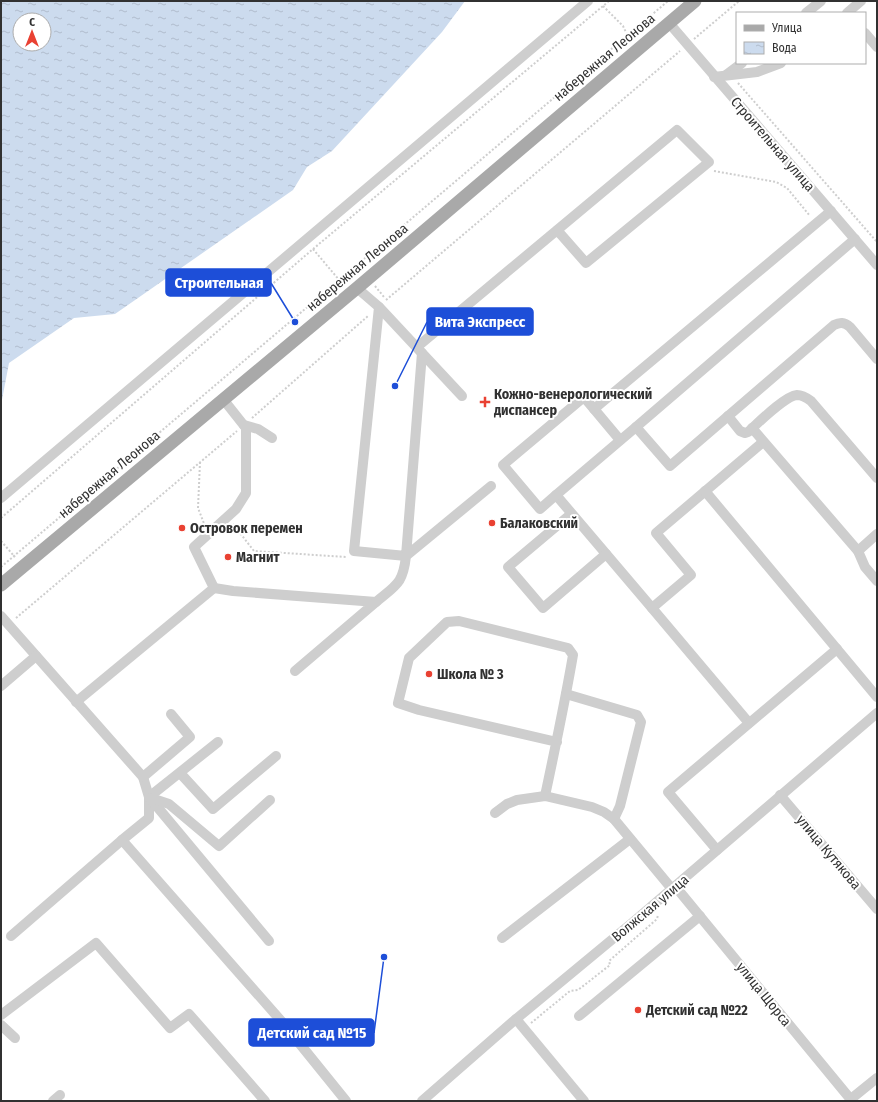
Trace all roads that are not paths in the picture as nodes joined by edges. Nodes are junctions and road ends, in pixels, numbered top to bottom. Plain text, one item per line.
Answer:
1 (588, 1) edge
2 (695, 1) edge
3 (821, 1) edge
4 (861, 1) edge
5 (807, 12) edge
6 (848, 12) edge
7 (669, 23) junction
8 (866, 34) edge
9 (877, 47) edge
10 (741, 64) edge
11 (778, 64) edge
12 (728, 75) junction
13 (714, 77) junction
14 (831, 211) junction
15 (557, 230) junction
16 (855, 239) junction
17 (877, 265) edge
18 (357, 288) junction
19 (378, 307) junction
20 (419, 350) junction
21 (877, 359) edge
22 (462, 396) dead end
23 (224, 399) junction
24 (594, 409) junction
25 (728, 416) junction
26 (244, 425) junction
27 (636, 427) junction
28 (752, 428) junction
29 (272, 438) dead end
30 (620, 440) junction
31 (763, 442) junction
32 (877, 478) edge
33 (491, 486) dead end
34 (705, 491) junction
35 (556, 495) junction
36 (1, 498) edge
37 (571, 514) junction
38 (877, 534) edge
39 (858, 551) junction
40 (606, 554) junction
41 (406, 556) junction
42 (877, 581) edge
43 (1, 585) edge
44 (214, 588) junction
45 (376, 602) junction
46 (652, 608) junction
47 (1, 616) edge
48 (837, 649) junction
49 (36, 656) junction
50 (295, 671) dead end
51 (1, 686) edge
52 (566, 694) junction
53 (877, 697) edge
54 (76, 702) junction
55 (877, 713) edge
56 (171, 714) dead end
57 (749, 723) junction
58 (218, 742) dead end
59 (557, 742) junction
60 (276, 756) dead end
61 (180, 772) junction
62 (143, 777) junction
63 (780, 795) junction
64 (545, 796) junction
65 (149, 797) junction
66 (270, 800) dead end
67 (495, 813) dead end
68 (614, 820) junction
69 (630, 839) junction
70 (122, 840) junction
71 (717, 850) junction
72 (674, 888) junction
73 (877, 909) edge
74 (700, 916) junction
75 (11, 936) dead end
76 (502, 938) dead end
77 (269, 941) dead end
78 (1, 1015) edge
79 (579, 1016) dead end
80 (516, 1019) junction
81 (1, 1025) edge
82 (15, 1038) dead end
83 (877, 1078) edge
84 (851, 1100) edge
85 (265, 1101) edge
86 (346, 1101) edge
87 (422, 1101) edge
88 (584, 1101) edge

1 - 36 street
2 - 7 main road, набережная Леонова
3 - 5 street
4 - 6 street
7 - 13 street, Строительная улица
7 - 18 main road, набережная Леонова
8 - 9 street
10 - 12 street
11 - 12 street
12 - 13 street
13 - 14 street, Строительная улица
14 - 16 street, Строительная улица
14 - 24 street
15 - 15 street
15 - 20 street
16 - 17 street, Строительная улица
16 - 27 street
18 - 19 street
18 - 23 main road, набережная Леонова
19 - 20 street
19 - 41 street
20 - 22 street
20 - 41 street
21 - 25 street
23 - 26 street
23 - 43 main road, набережная Леонова
24 - 30 street
24 - 35 street
25 - 27 street
25 - 28 street
26 - 29 street
26 - 44 street
27 - 30 street
28 - 31 street
28 - 32 street
30 - 35 street
31 - 34 street
31 - 39 street
33 - 41 street
34 - 46 street
34 - 48 street
35 - 37 street
37 - 40 street
37 - 40 street
38 - 39 street
39 - 42 street
40 - 46 street
41 - 45 street
44 - 45 street
44 - 54 street
45 - 50 street
46 - 57 street
47 - 49 street
48 - 53 street
48 - 57 street
49 - 51 street
49 - 54 street
52 - 59 street
52 - 59 street
52 - 68 street
54 - 62 street
55 - 63 street, Волжская улица
56 - 62 street
57 - 71 street
58 - 61 street
59 - 64 street
60 - 61 street
61 - 65 street
62 - 65 street
63 - 71 street, Волжская улица
63 - 73 street, улица Кутякова
64 - 67 street
64 - 68 street, улица Щорса
65 - 66 street
65 - 70 street
65 - 77 street
68 - 69 street, улица Щорса
69 - 72 street, улица Щорса
69 - 76 street
70 - 75 street
70 - 86 street
71 - 72 street, Волжская улица
72 - 74 street, улица Щорса
72 - 80 street, Волжская улица
74 - 79 street
74 - 84 street, улица Щорса
78 - 85 street
80 - 87 street, Волжская улица
80 - 88 street
81 - 82 street
83 - 84 street

